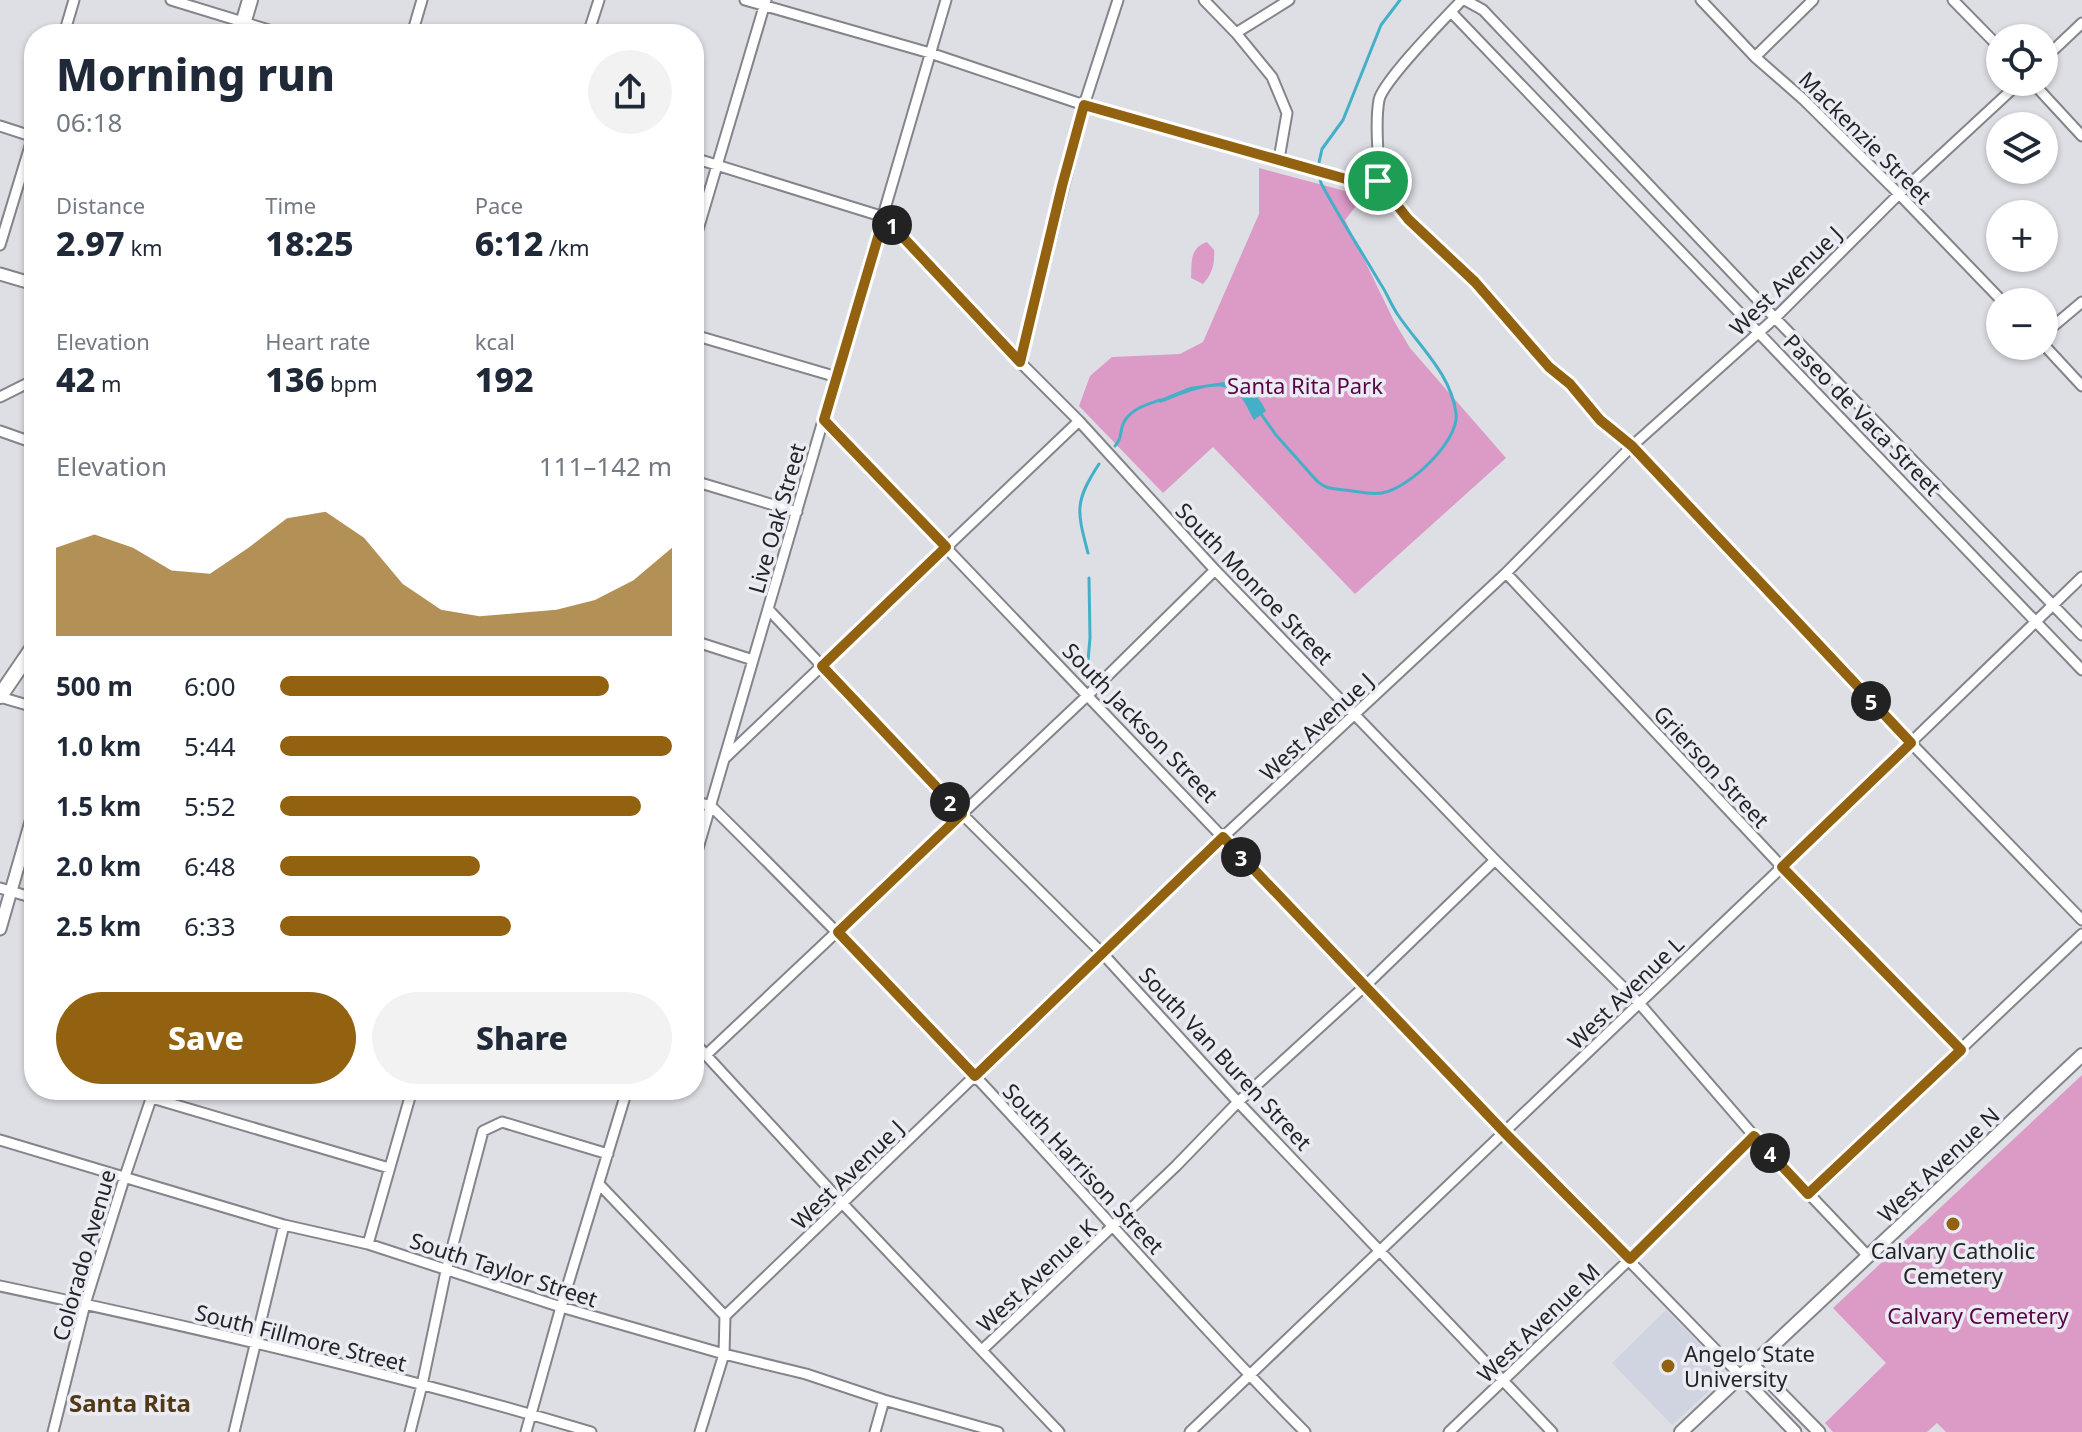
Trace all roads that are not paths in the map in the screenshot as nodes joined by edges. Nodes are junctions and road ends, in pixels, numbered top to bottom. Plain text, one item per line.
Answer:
1 (74, 0) edge
2 (171, 0) edge
3 (250, 0) edge
4 (422, 0) edge
5 (599, 0) edge
6 (745, 0) edge
7 (946, 0) edge
8 (1118, 0) edge
9 (1204, 0) edge
10 (1289, 0) edge
11 (1463, 0) edge
12 (1701, 0) edge
13 (1813, 0) edge
14 (1953, 0) edge
15 (765, 3) edge
16 (1451, 12) junction
17 (2082, 23) edge
18 (67, 24) edge
19 (232, 24) edge
20 (243, 24) edge
21 (415, 24) edge
22 (591, 24) edge
23 (1236, 33) junction
24 (1986, 34) edge
25 (2058, 46) edge
26 (930, 53) junction
27 (1755, 57) junction
28 (2005, 96) edge
29 (2045, 96) edge
30 (1084, 105) junction
31 (0, 126) edge
32 (24, 133) edge
33 (2082, 136) edge
34 (1279, 159) junction
35 (704, 161) edge
36 (717, 165) junction
37 (24, 168) edge
38 (1378, 181) junction
39 (1899, 194) junction
40 (704, 209) edge
41 (884, 217) junction
42 (0, 245) edge
43 (0, 274) edge
44 (24, 281) edge
45 (1990, 288) edge
46 (2082, 302) edge
47 (1775, 318) junction
48 (2058, 322) edge
49 (1759, 332) junction
50 (704, 338) edge
51 (2058, 360) edge
52 (1020, 362) junction
53 (837, 377) junction
54 (24, 385) edge
55 (2082, 386) edge
56 (0, 397) edge
57 (824, 420) junction
58 (1079, 421) junction
59 (0, 431) edge
60 (24, 439) edge
61 (1632, 446) junction
62 (704, 484) edge
63 (797, 512) junction
64 (946, 547) junction
65 (1215, 570) junction
66 (1506, 573) junction
67 (2082, 577) edge
68 (2053, 605) junction
69 (768, 609) junction
70 (2036, 621) junction
71 (2082, 635) edge
72 (704, 644) edge
73 (753, 660) junction
74 (24, 661) edge
75 (822, 666) junction
76 (2082, 670) edge
77 (1088, 695) junction
78 (0, 697) edge
79 (24, 704) edge
80 (1356, 714) junction
81 (1911, 743) junction
82 (725, 758) junction
83 (704, 804) edge
84 (711, 806) junction
85 (962, 814) junction
86 (704, 829) edge
87 (1223, 837) junction
88 (24, 841) edge
89 (1495, 860) junction
90 (1782, 867) junction
91 (5, 889) edge
92 (2082, 920) edge
93 (0, 929) edge
94 (838, 932) junction
95 (2082, 934) edge
96 (1103, 954) junction
97 (1365, 986) junction
98 (1639, 1003) junction
99 (1961, 1050) junction
100 (706, 1055) joint
101 (2082, 1055) edge
102 (975, 1076) junction
103 (151, 1100) edge
104 (172, 1100) edge
105 (409, 1100) edge
106 (624, 1100) edge
107 (1238, 1102) junction
108 (1505, 1133) junction
109 (1754, 1136) junction
110 (0, 1140) edge
111 (608, 1154) junction
112 (389, 1168) junction
113 (125, 1176) junction
114 (599, 1184) junction
115 (1808, 1194) junction
116 (843, 1204) junction
117 (284, 1225) junction
118 (1114, 1226) junction
119 (368, 1244) junction
120 (1380, 1251) junction
121 (1869, 1257) junction
122 (1630, 1259) junction
123 (446, 1271) junction
124 (0, 1286) edge
125 (85, 1304) junction
126 (561, 1307) junction
127 (725, 1316) junction
128 (256, 1344) junction
129 (982, 1350) junction
130 (724, 1354) junction
131 (1753, 1365) junction
132 (1741, 1376) junction
133 (1250, 1377) junction
134 (1502, 1381) junction
135 (422, 1385) junction
136 (884, 1400) junction
137 (532, 1414) junction
138 (53, 1432) edge
139 (234, 1432) edge
140 (410, 1432) edge
141 (526, 1432) edge
142 (591, 1432) edge
143 (700, 1432) edge
144 (875, 1432) edge
145 (998, 1432) edge
146 (1059, 1432) edge
147 (1190, 1432) edge
148 (1305, 1432) edge
149 (1449, 1432) edge
150 (1552, 1432) edge
151 (1681, 1432) edge
152 (1795, 1432) edge
153 (1819, 1432) edge

1 - 18 street
2 - 19 street
3 - 20 main road
4 - 21 street
5 - 22 street
6 - 15 street
7 - 26 street, Live Oak Street
8 - 30 street
9 - 23 street
10 - 23 street
11 - 16 street
11 - 47 street, Paseo de Vaca Street
12 - 27 street, Mackenzie Street
13 - 27 street
14 - 24 street
15 - 26 street
15 - 36 street
16 - 38 street
16 - 49 street, Paseo de Vaca Street
17 - 25 street
23 - 34 street
26 - 30 street
26 - 41 street, Live Oak Street
27 - 39 street, Mackenzie Street
28 - 39 street, West Avenue J
29 - 33 street
30 - 34 street
30 - 52 street
31 - 32 street
34 - 38 street
35 - 36 street, South Monroe Street
36 - 40 street
36 - 41 street, South Monroe Street
37 - 42 street
38 - 61 street
39 - 45 street, Mackenzie Street
39 - 47 street, West Avenue J
41 - 52 street, South Monroe Street
41 - 53 street, Live Oak Street
43 - 44 street
46 - 48 street
47 - 49 street, West Avenue J
47 - 68 street, Paseo de Vaca Street
49 - 61 street, West Avenue J
49 - 70 street, Paseo de Vaca Street
50 - 53 street
51 - 55 street
52 - 58 street, South Monroe Street
53 - 57 street, Live Oak Street
54 - 56 street
57 - 63 street, Live Oak Street
57 - 64 street, South Jackson Street
58 - 64 street
58 - 65 street, South Monroe Street
59 - 60 street
61 - 66 street, West Avenue J
61 - 81 street
62 - 63 street
63 - 69 street, Live Oak Street
64 - 75 street
64 - 77 street, South Jackson Street
65 - 77 street
65 - 80 street, South Monroe Street
66 - 80 street, West Avenue J
66 - 90 street, Grierson Street
67 - 68 street, West Avenue L
68 - 70 street, West Avenue L
68 - 71 street, Paseo de Vaca Street
69 - 73 street, Live Oak Street
69 - 75 street, South Van Buren Street
70 - 76 street, Paseo de Vaca Street
70 - 81 street, West Avenue L
72 - 73 street
73 - 82 street, Live Oak Street
74 - 78 main road
75 - 82 street
75 - 85 street, South Van Buren Street
77 - 85 street
77 - 87 street, South Jackson Street
78 - 79 street
80 - 87 street, West Avenue J
80 - 89 street, South Monroe Street
81 - 90 street, West Avenue L
81 - 92 street
82 - 84 street, Live Oak Street
83 - 84 street, South Harrison Street
84 - 86 street, Live Oak Street
84 - 94 street, South Harrison Street
85 - 94 street
85 - 96 street, South Van Buren Street
87 - 96 street, West Avenue J
87 - 97 street, South Jackson Street
88 - 91 street
89 - 97 street, West Avenue K
89 - 98 street, South Monroe Street
90 - 98 street, West Avenue L
90 - 99 street, Grierson Street
91 - 93 street
94 - 100 street
94 - 102 street, South Harrison Street
95 - 99 street
96 - 102 street, West Avenue J
96 - 107 street, South Van Buren Street
97 - 107 street, West Avenue K
97 - 108 street, South Jackson Street
98 - 108 street, West Avenue L
98 - 109 street, South Monroe Street
99 - 115 street
100 - 116 street
101 - 121 main road, West Avenue N
102 - 116 street, West Avenue J
102 - 118 street, South Harrison Street
103 - 113 street, Colorado Avenue
104 - 112 street
105 - 112 street
106 - 111 street
107 - 118 street, West Avenue K
107 - 120 street, South Van Buren Street
108 - 120 street, West Avenue L
108 - 122 street, South Jackson Street
109 - 115 street, South Monroe Street
109 - 122 street, West Avenue M
110 - 113 street, South Taylor Street
111 - 114 street
111 - 123 street
112 - 119 street
113 - 117 street, South Taylor Street
113 - 125 street, Colorado Avenue
114 - 126 street
114 - 127 street
115 - 121 street, South Monroe Street
116 - 127 street, West Avenue J
116 - 129 street
117 - 119 street, South Taylor Street
117 - 128 street
118 - 129 street, West Avenue K
118 - 133 street, South Harrison Street
119 - 123 street, South Taylor Street
120 - 133 street, West Avenue L
120 - 134 street, South Van Buren Street
121 - 131 main road, West Avenue N
122 - 132 street, South Jackson Street
122 - 134 street, West Avenue M
123 - 126 street, South Taylor Street
123 - 135 street
124 - 125 street, South Fillmore Street
125 - 128 street, South Fillmore Street
125 - 138 street, Colorado Avenue
126 - 130 street, South Taylor Street
126 - 137 street
127 - 130 street
128 - 135 street, South Fillmore Street
128 - 139 street
129 - 146 street
130 - 136 street, South Taylor Street
130 - 143 street
131 - 132 main road, West Avenue N
131 - 153 street
132 - 151 main road, West Avenue N
132 - 152 street, South Jackson Street
133 - 147 street, West Avenue L
133 - 148 street, South Harrison Street
134 - 149 street, West Avenue M
134 - 150 street, South Van Buren Street
135 - 137 street, South Fillmore Street
135 - 140 street
136 - 144 street
136 - 145 street, South Taylor Street
137 - 141 street
137 - 142 street, South Fillmore Street

